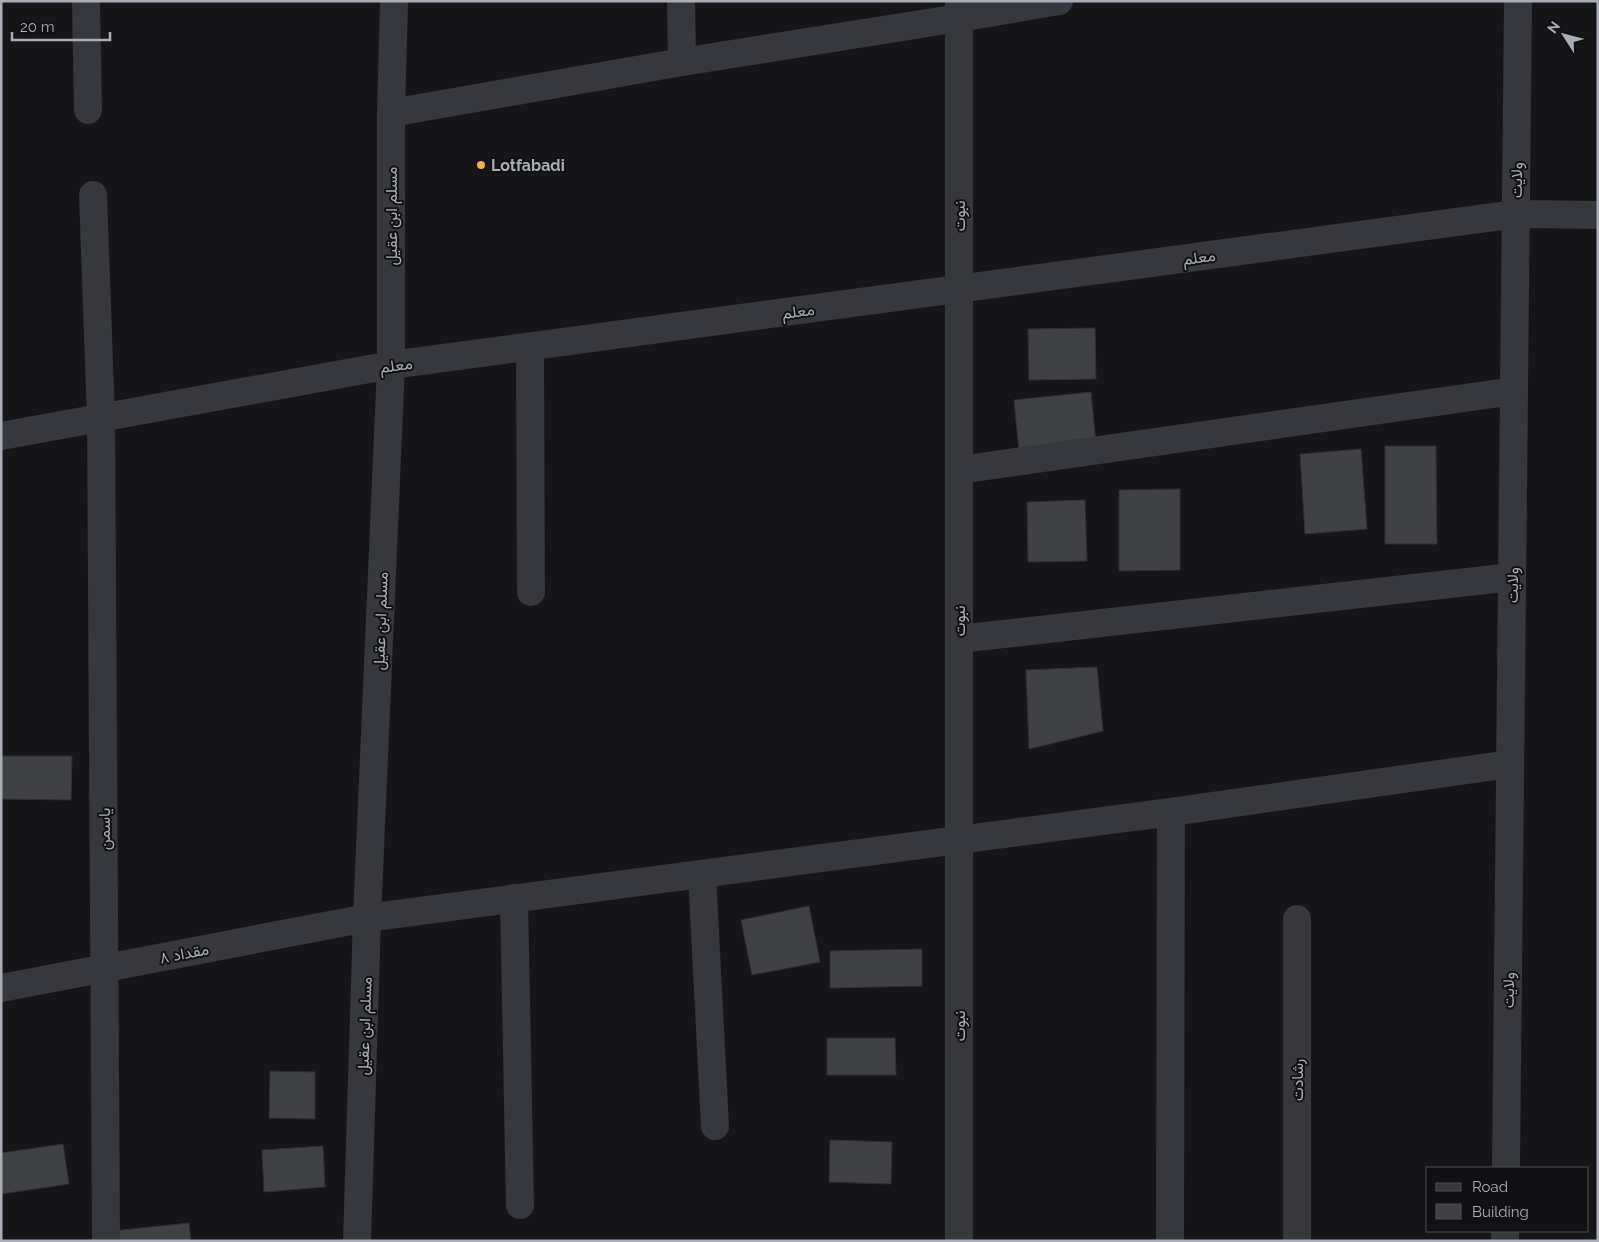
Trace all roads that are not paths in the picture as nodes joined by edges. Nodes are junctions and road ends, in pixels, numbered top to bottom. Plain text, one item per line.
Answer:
1 (86, 1) edge
2 (394, 1) edge
3 (681, 1) edge
4 (1059, 1) edge
5 (1518, 1) edge
6 (959, 10) edge
7 (682, 62) junction
8 (88, 110) dead end
9 (391, 112) junction
10 (93, 195) dead end
11 (1516, 214) junction
12 (1598, 215) edge
13 (959, 290) junction
14 (530, 347) junction
15 (391, 365) junction
16 (1514, 391) junction
17 (101, 418) junction
18 (1, 436) edge
19 (959, 470) junction
20 (1512, 578) junction
21 (531, 592) dead end
22 (959, 639) junction
23 (1510, 764) junction
24 (1171, 812) junction
25 (959, 840) junction
26 (702, 874) junction
27 (514, 898) junction
28 (367, 918) junction
29 (1297, 919) dead end
30 (105, 968) junction
31 (1, 988) edge
32 (715, 1126) dead end
33 (1506, 1167) edge
34 (520, 1205) dead end
35 (106, 1241) edge
36 (357, 1241) edge
37 (959, 1241) edge
38 (1170, 1241) edge
39 (1297, 1241) edge

1 - 8 street
2 - 9 street, مسلم ابن عقیل
3 - 7 street
4 - 6 street
5 - 11 street, ولایت
6 - 7 street
6 - 13 street, نبوت
7 - 9 street
9 - 15 street, مسلم ابن عقیل
10 - 17 street, یاسمن
11 - 12 street, معلم
11 - 13 street, معلم
11 - 16 street, ولایت
13 - 14 street, معلم
13 - 19 street, نبوت
14 - 15 street, معلم
14 - 21 street
15 - 17 street, معلم
15 - 28 street, مسلم ابن عقیل
16 - 19 street
16 - 20 street, ولایت
17 - 18 street, معلم
17 - 30 street, یاسمن
19 - 22 street, نبوت
20 - 22 street
20 - 23 street, ولایت
22 - 25 street, نبوت
23 - 24 street, مقداد ۸
23 - 33 street, ولایت
24 - 25 street, مقداد ۸
24 - 38 street
25 - 26 street, مقداد ۸
25 - 37 street, نبوت
26 - 27 street, مقداد ۸
26 - 32 street
27 - 28 street, مقداد ۸
27 - 34 street
28 - 30 street, مقداد ۸
28 - 36 street, مسلم ابن عقیل
29 - 39 street, رشادت
30 - 31 street, مقداد ۸
30 - 35 street, یاسمن

